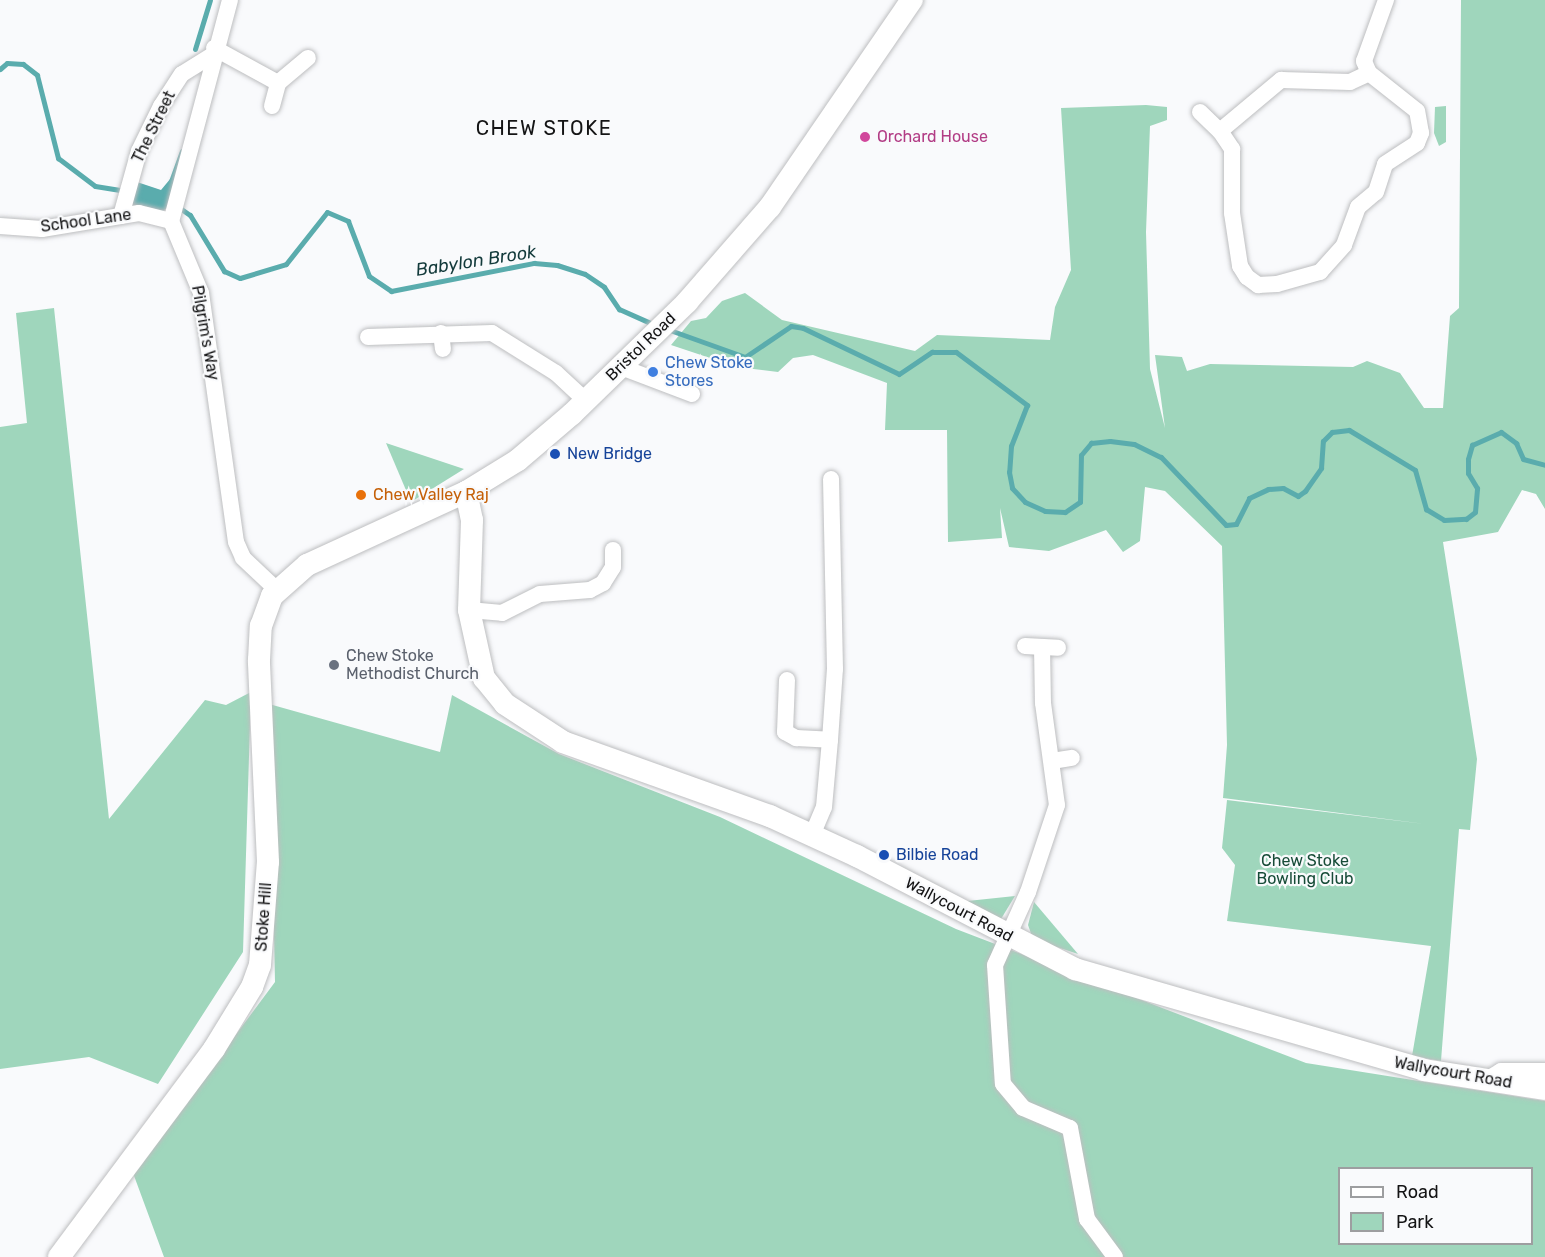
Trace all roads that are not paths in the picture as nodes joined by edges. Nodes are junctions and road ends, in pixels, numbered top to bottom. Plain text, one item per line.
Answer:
1 (230, 0) edge
2 (1386, 0) edge
3 (904, 3) edge
4 (213, 52) junction
5 (308, 58) dead end
6 (1369, 73) junction
7 (278, 83) junction
8 (272, 106) dead end
9 (1200, 112) dead end
10 (1220, 131) junction
11 (121, 216) junction
12 (172, 218) junction
13 (0, 226) edge
14 (368, 337) dead end
15 (621, 367) junction
16 (692, 394) dead end
17 (586, 401) junction
18 (831, 479) dead end
19 (466, 492) junction
20 (613, 550) dead end
21 (277, 590) junction
22 (469, 610) junction
23 (1041, 647) dead end
24 (787, 680) dead end
25 (830, 740) junction
26 (1072, 758) dead end
27 (1052, 761) junction
28 (812, 835) junction
29 (1008, 936) junction
30 (1545, 1071) edge
31 (1486, 1080) junction
32 (1545, 1089) edge
33 (59, 1257) edge
34 (1115, 1257) edge

1 - 4 street
2 - 6 street
3 - 15 main road, Bristol Road
4 - 7 street
4 - 11 street, The Street
4 - 12 street
5 - 7 street
6 - 10 street
6 - 10 street
7 - 8 street
9 - 10 street
11 - 12 street, School Lane
11 - 13 street, School Lane
12 - 21 street, Pilgrim's Way
14 - 17 street
15 - 16 street
15 - 17 main road, Bristol Road
17 - 19 main road, Bristol Road
18 - 25 street
19 - 21 main road, Bristol Road
19 - 22 main road, Wallycourt Road
20 - 22 street
21 - 33 main road, Stoke Hill
22 - 28 main road, Wallycourt Road
23 - 27 street
24 - 25 street
25 - 28 street
26 - 27 street
27 - 29 street
28 - 29 main road, Wallycourt Road
29 - 31 main road, Wallycourt Road
29 - 34 street
30 - 31 street
31 - 32 main road, Wallycourt Road

